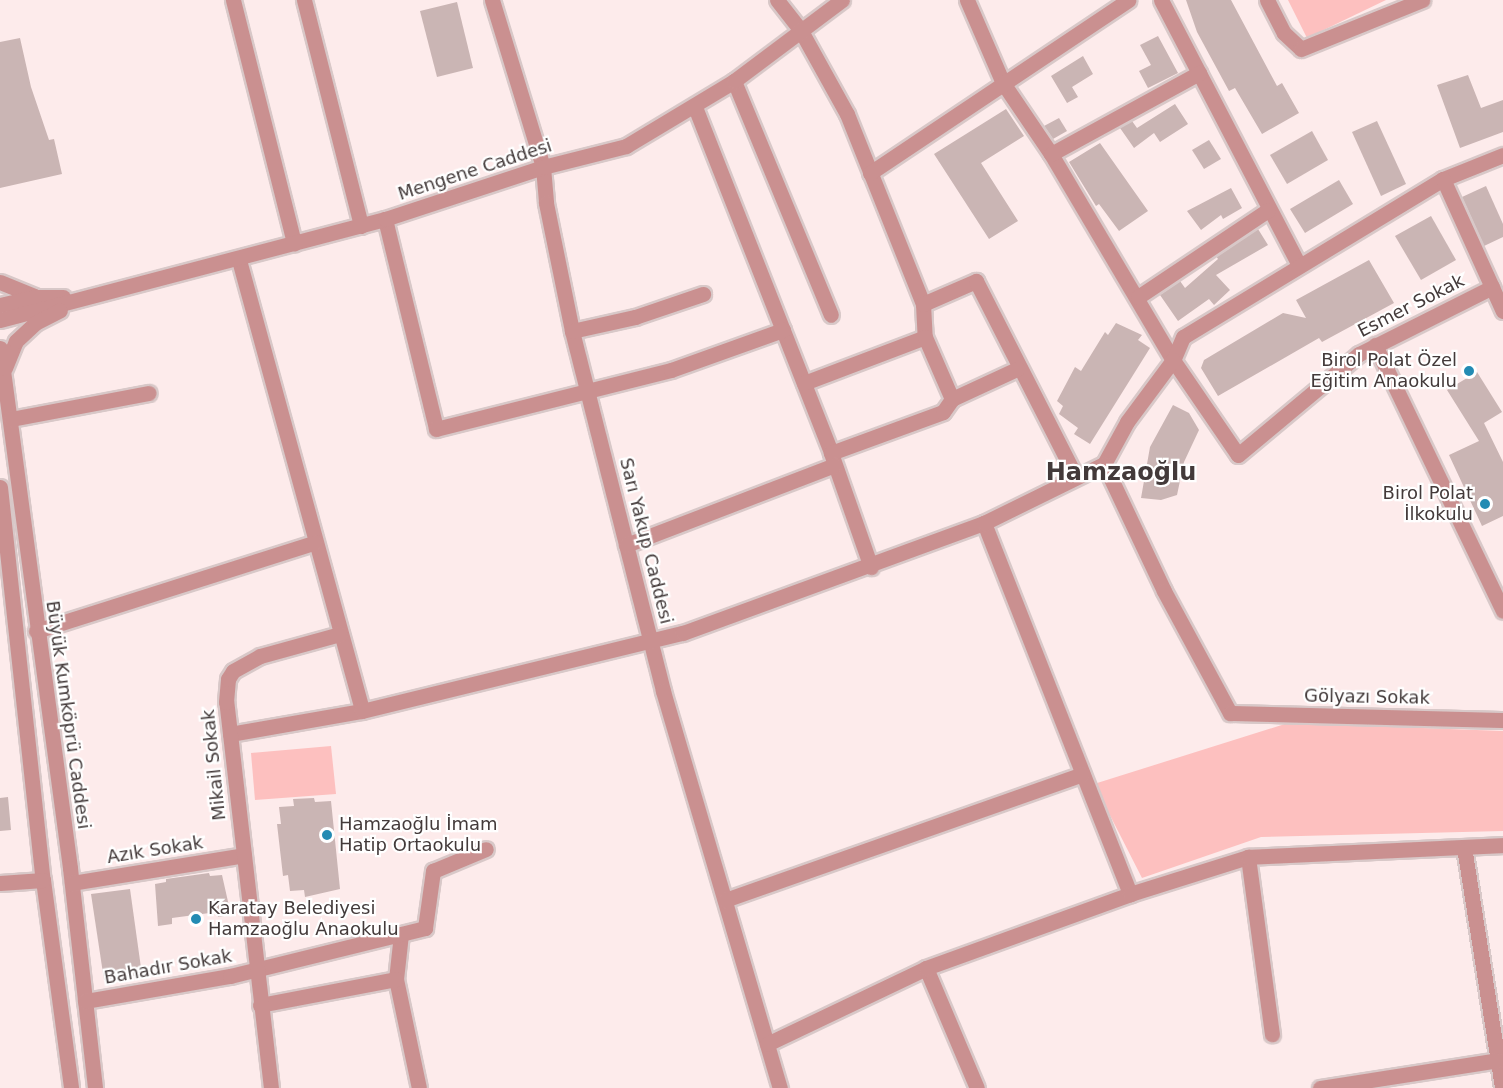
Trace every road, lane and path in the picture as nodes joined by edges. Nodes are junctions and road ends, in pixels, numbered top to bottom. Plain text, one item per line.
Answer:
1 (233, 0) edge
2 (304, 0) edge
3 (492, 0) edge
4 (777, 0) edge
5 (842, 0) edge
6 (967, 0) edge
7 (1128, 0) edge
8 (1161, 0) edge
9 (1267, 0) edge
10 (1422, 0) edge
11 (801, 31) junction
12 (1199, 73) junction
13 (734, 81) junction
14 (1004, 83) junction
15 (695, 107) junction
16 (1051, 154) junction
17 (1503, 154) edge
18 (543, 167) junction
19 (870, 173) junction
20 (1443, 179) junction
21 (1268, 210) junction
22 (385, 219) junction
23 (361, 226) junction
24 (294, 243) junction
25 (239, 260) junction
26 (1299, 265) junction
27 (0, 282) edge
28 (1492, 287) junction
29 (703, 294) dead end
30 (36, 297) junction
31 (84, 297) junction
32 (1138, 297) junction
33 (923, 304) junction
34 (0, 305) edge
35 (1503, 311) edge
36 (831, 315) dead end
37 (0, 320) edge
38 (783, 330) junction
39 (572, 331) junction
40 (925, 337) junction
41 (1375, 345) junction
42 (0, 348) edge
43 (1173, 360) junction
44 (1017, 369) junction
45 (4, 372) junction
46 (804, 383) junction
47 (587, 388) junction
48 (149, 393) dead end
49 (952, 399) junction
50 (11, 419) junction
51 (833, 459) junction
52 (1104, 464) junction
53 (1075, 475) junction
54 (0, 487) edge
55 (984, 523) junction
56 (3, 539) edge
57 (314, 543) junction
58 (626, 545) junction
59 (871, 567) junction
60 (1503, 610) edge
61 (36, 631) junction
62 (340, 634) junction
63 (651, 641) junction
64 (362, 711) junction
65 (1503, 720) edge
66 (230, 734) junction
67 (1082, 774) junction
68 (1503, 845) edge
69 (1464, 847) junction
70 (486, 849) dead end
71 (244, 855) junction
72 (1248, 857) junction
73 (43, 880) junction
74 (0, 883) edge
75 (72, 883) junction
76 (1130, 894) junction
77 (725, 900) junction
78 (401, 934) junction
79 (926, 968) junction
80 (257, 969) junction
81 (396, 979) junction
82 (85, 1001) junction
83 (260, 1005) junction
84 (1272, 1034) dead end
85 (767, 1044) junction
86 (1498, 1060) junction
87 (71, 1088) edge
88 (95, 1088) edge
89 (271, 1088) edge
90 (419, 1088) edge
91 (780, 1088) edge
92 (977, 1088) edge
93 (1320, 1088) edge
94 (1502, 1088) edge

1 - 24 street
2 - 23 street
3 - 18 street, Sarı Yakup Caddesi
4 - 11 street
5 - 11 street, Mengene Caddesi
6 - 14 street
7 - 14 street
8 - 12 street
9 - 10 street
11 - 13 street, Mengene Caddesi
11 - 19 street
12 - 16 street
12 - 21 street
13 - 15 street, Mengene Caddesi
13 - 36 street
14 - 16 street
14 - 19 street
15 - 18 street, Mengene Caddesi
15 - 38 street
16 - 32 street
17 - 20 street
18 - 22 street, Mengene Caddesi
18 - 39 street, Sarı Yakup Caddesi
19 - 33 street
20 - 26 street
20 - 28 street
21 - 26 street
21 - 32 street
22 - 23 street, Mengene Caddesi
22 - 47 street
23 - 24 street, Mengene Caddesi
24 - 25 street, Mengene Caddesi
25 - 31 street, Mengene Caddesi
25 - 57 street
26 - 43 street
27 - 30 street
28 - 35 street
28 - 41 street, Esmer Sokak
29 - 39 street
30 - 31 street
30 - 34 street
31 - 37 street
31 - 45 street
32 - 43 street
33 - 40 street
33 - 44 street
38 - 46 street
38 - 47 street
39 - 47 street, Sarı Yakup Caddesi
40 - 46 street
40 - 49 street
41 - 43 street, Esmer Sokak
41 - 60 street
42 - 45 street, Büyük Kumköprü Caddesi
43 - 52 street
44 - 49 street
44 - 53 street
45 - 50 street, Büyük Kumköprü Caddesi
46 - 51 street
47 - 58 street, Sarı Yakup Caddesi
48 - 50 street
49 - 51 street
50 - 61 street, Büyük Kumköprü Caddesi
51 - 58 street
51 - 59 street
52 - 53 street
52 - 65 street, Gölyazı Sokak
53 - 55 street
54 - 56 street
55 - 59 street
55 - 67 street
56 - 73 street
57 - 61 street
57 - 62 street
58 - 63 street, Sarı Yakup Caddesi
59 - 63 street
61 - 75 street, Büyük Kumköprü Caddesi
62 - 64 street
62 - 66 street, Mikail Sokak
63 - 64 street
63 - 77 street, Sarı Yakup Caddesi
64 - 66 street
66 - 71 street, Mikail Sokak
67 - 76 street
67 - 77 street
68 - 69 street
69 - 72 street
69 - 86 street
70 - 78 street, Bahadır Sokak
71 - 75 street, Azık Sokak
71 - 80 street, Mikail Sokak
72 - 76 street
72 - 84 street
73 - 74 street
73 - 87 street
75 - 82 street, Büyük Kumköprü Caddesi
76 - 79 street
77 - 85 street, Sarı Yakup Caddesi
78 - 80 street, Bahadır Sokak
78 - 81 street
79 - 85 street
79 - 92 street
80 - 82 street, Bahadır Sokak
80 - 83 street, Mikail Sokak
81 - 83 street
81 - 90 street
82 - 88 street, Büyük Kumköprü Caddesi
83 - 89 street, Mikail Sokak
85 - 91 street, Sarı Yakup Caddesi
86 - 93 street
86 - 94 street

